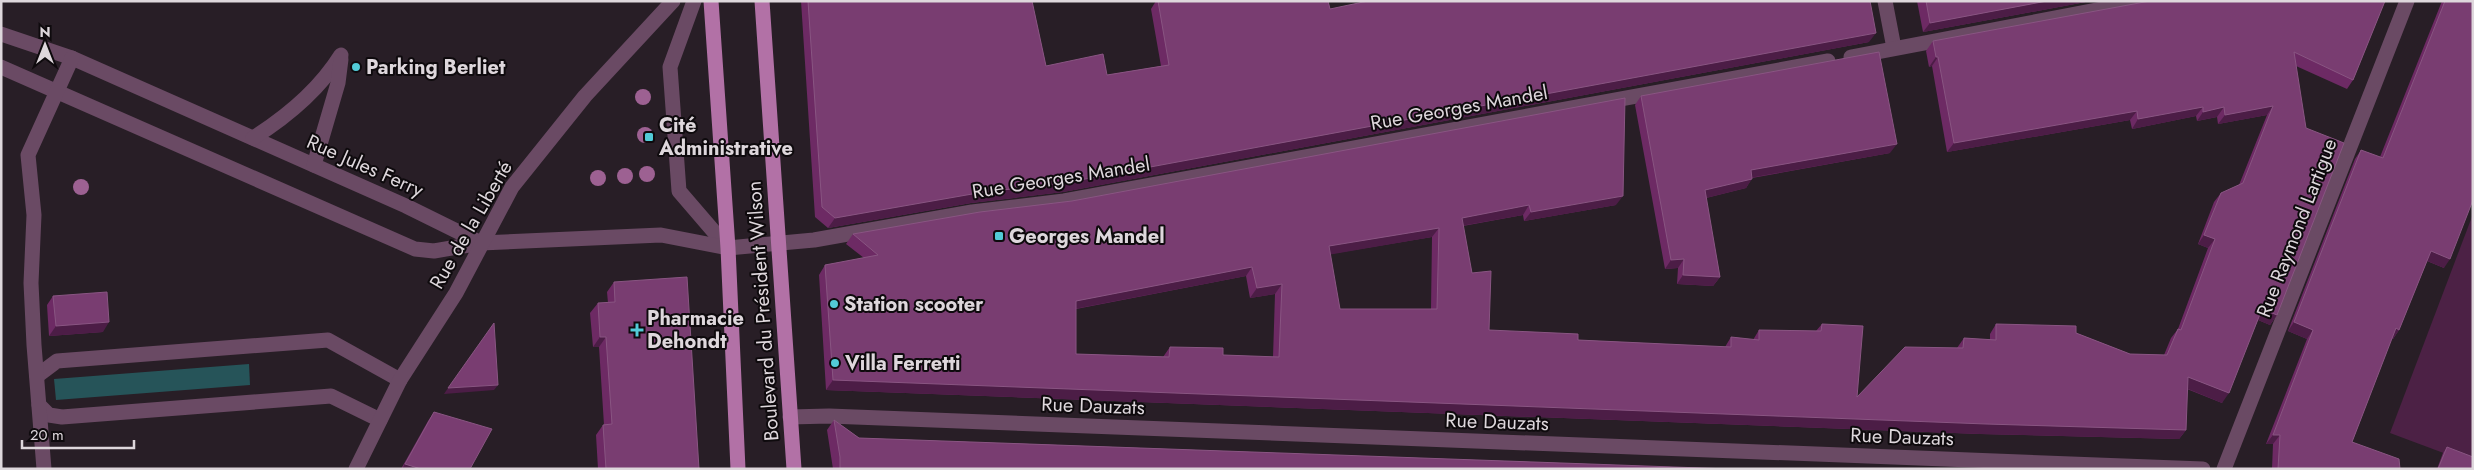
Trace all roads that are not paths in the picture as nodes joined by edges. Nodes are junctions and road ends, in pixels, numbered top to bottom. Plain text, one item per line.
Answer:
1 (673, 1) edge
2 (694, 1) edge
3 (712, 1) edge
4 (762, 1) edge
5 (1885, 1) edge
6 (2144, 1) edge
7 (2407, 1) edge
8 (1, 34) edge
9 (1894, 48) junction
10 (72, 58) junction
11 (1, 67) edge
12 (57, 91) junction
13 (253, 138) junction
14 (314, 165) junction
15 (481, 243) junction
16 (779, 244) junction
17 (728, 248) junction
18 (36, 376) junction
19 (400, 380) junction
20 (39, 405) junction
21 (790, 417) junction
22 (380, 420) junction
23 (44, 469) edge
24 (356, 469) edge
25 (738, 469) edge
26 (794, 469) edge
27 (2202, 469) edge
28 (2224, 469) edge

1 - 15 street, Rue de la Liberté
2 - 17 street
3 - 17 main road, Boulevard du Président Wilson
4 - 16 main road, Boulevard du Président Wilson
5 - 9 street
6 - 9 street, Rue Georges Mandel
7 - 28 street, Rue Raymond Lartigue
8 - 10 street, Rue Jules Ferry
9 - 16 street, Rue Georges Mandel
10 - 12 street
10 - 13 street, Rue Jules Ferry
11 - 12 street
12 - 15 street
12 - 18 street
13 - 14 street, Rue Jules Ferry
13 - 14 street
14 - 15 street, Rue Jules Ferry
15 - 17 street, Rue Jules Ferry
15 - 19 street, Rue de la Liberté
16 - 17 street, Rue Georges Mandel
16 - 21 main road, Boulevard du Président Wilson
17 - 25 main road, Boulevard du Président Wilson
18 - 19 street
18 - 20 street
19 - 22 street, Rue de la Liberté
20 - 22 street
20 - 23 street
21 - 26 main road, Boulevard du Président Wilson
21 - 27 street, Rue Dauzats
22 - 24 street, Rue de la Liberté

